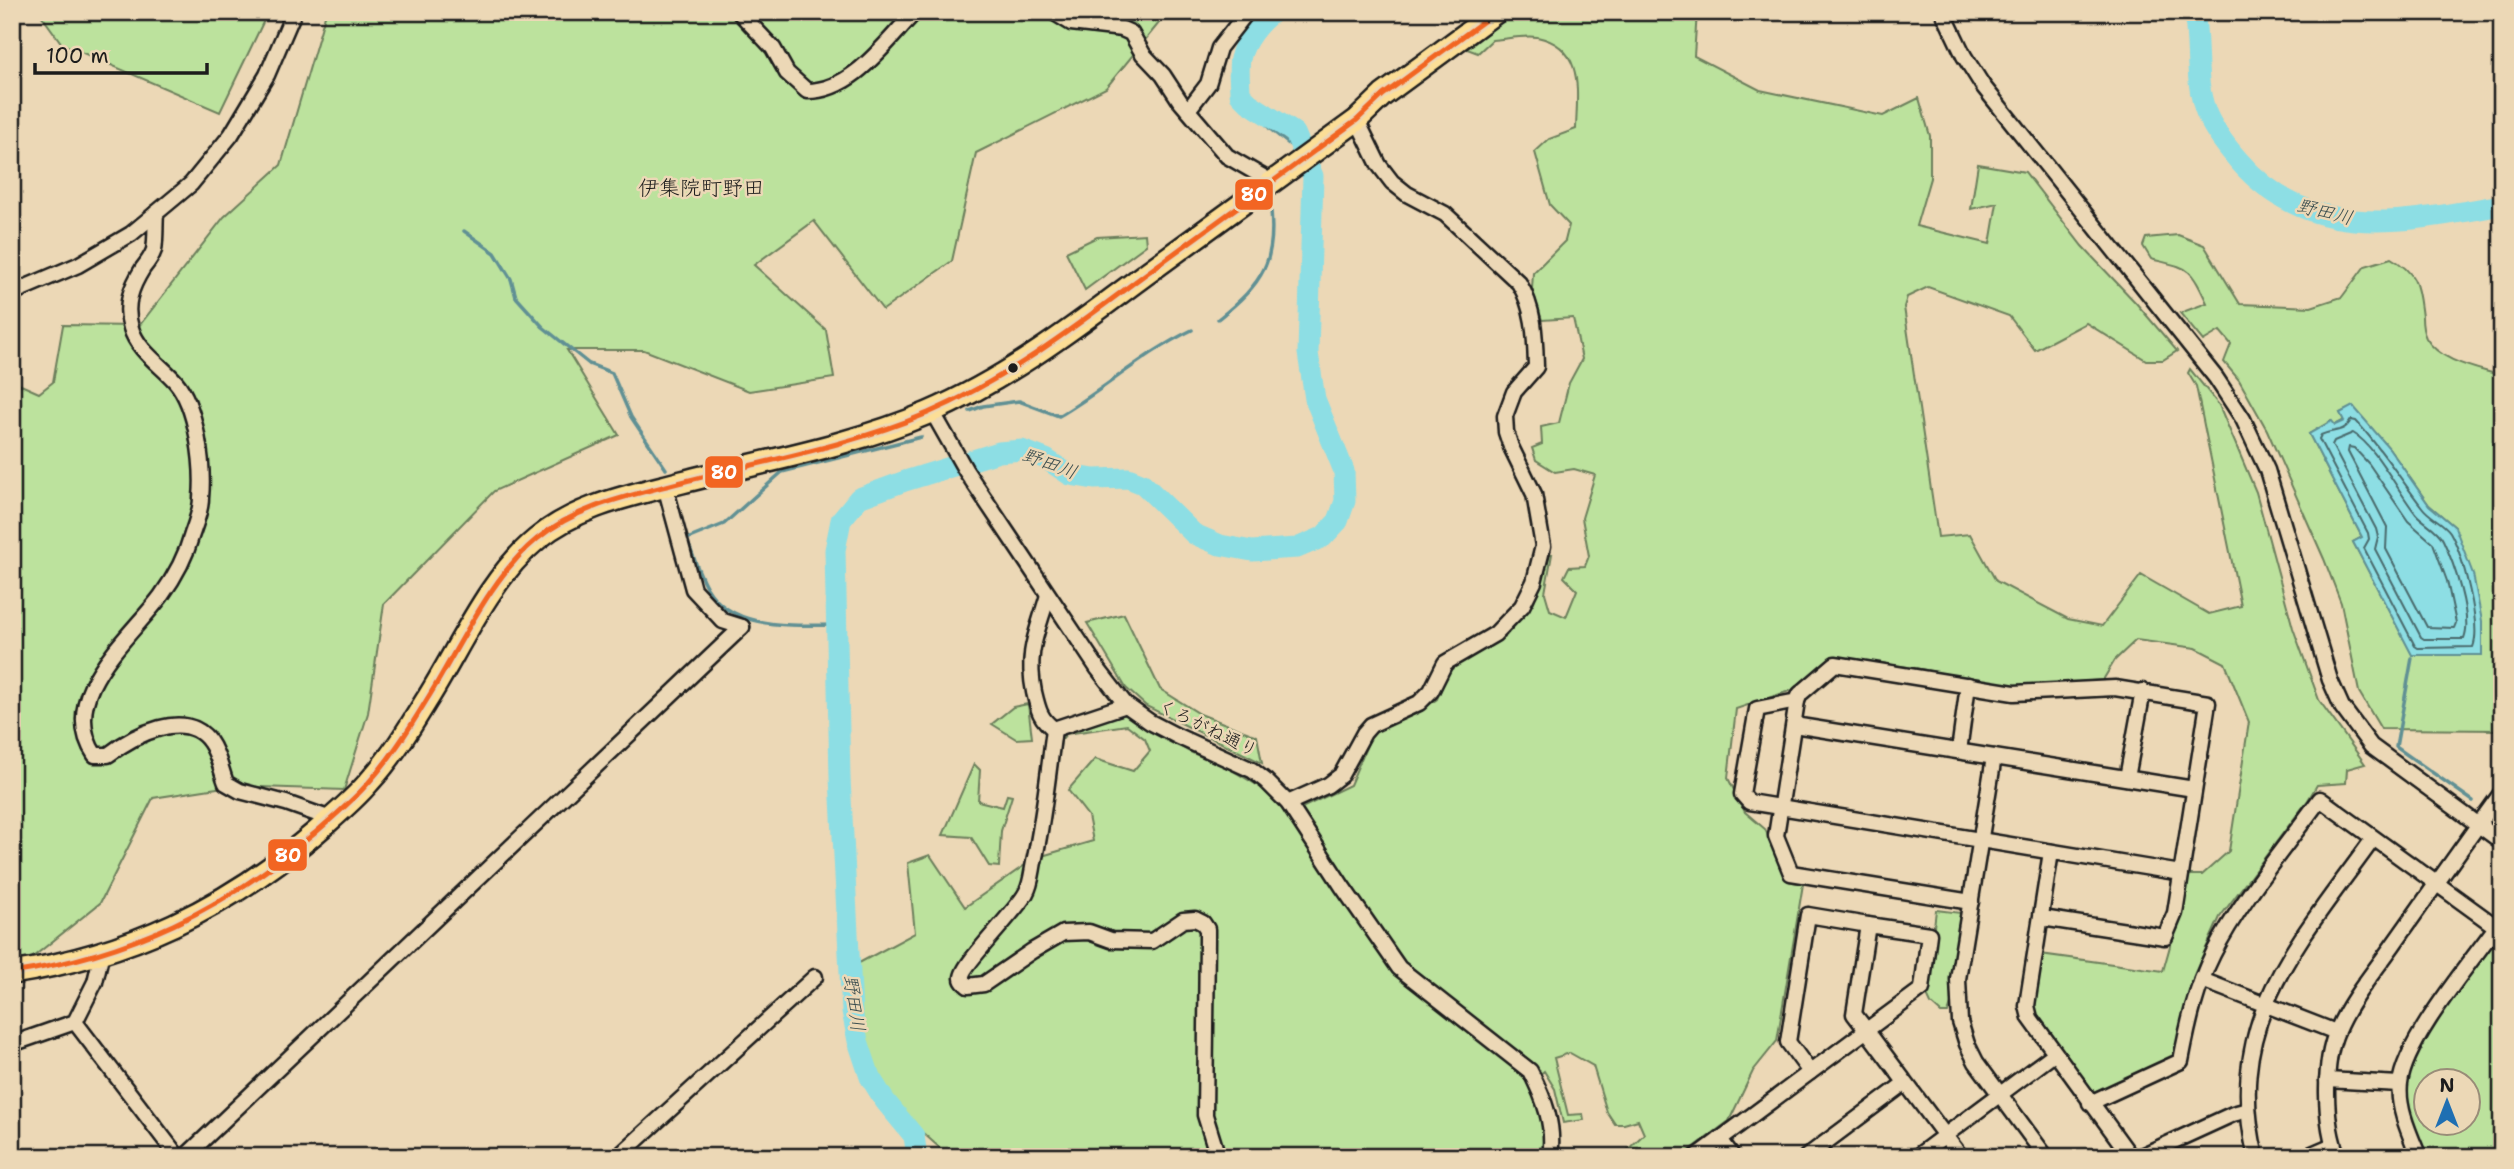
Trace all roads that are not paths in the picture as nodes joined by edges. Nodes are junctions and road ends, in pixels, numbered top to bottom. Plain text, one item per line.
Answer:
1 (294, 12) edge
2 (739, 12) edge
3 (915, 12) edge
4 (1053, 12) edge
5 (1247, 12) edge
6 (1496, 12) edge
7 (1943, 12) edge
8 (1188, 110) junction
9 (1357, 120) junction
10 (1272, 182) junction
11 (156, 213) junction
12 (12, 293) edge
13 (932, 411) junction
14 (665, 486) junction
15 (1048, 595) junction
16 (1968, 685) junction
17 (2143, 691) junction
18 (1797, 701) junction
19 (1126, 705) junction
20 (1794, 725) junction
21 (1054, 729) junction
22 (1959, 751) junction
23 (1994, 757) junction
24 (2127, 778) junction
25 (2194, 789) junction
26 (2502, 792) edge
27 (1288, 803) junction
28 (1781, 808) junction
29 (331, 818) junction
30 (2478, 826) junction
31 (2373, 839) junction
32 (1981, 841) junction
33 (2502, 842) edge
34 (2051, 852) junction
35 (2181, 873) junction
36 (2436, 883) junction
37 (1971, 902) junction
38 (2042, 918) junction
39 (1868, 925) junction
40 (2499, 929) edge
41 (102, 952) junction
42 (12, 973) edge
43 (815, 977) dead end
44 (2202, 979) junction
45 (2264, 1004) junction
46 (75, 1022) junction
47 (1867, 1031) junction
48 (2336, 1032) junction
49 (12, 1044) edge
50 (2054, 1054) junction
51 (1810, 1072) junction
52 (2327, 1080) junction
53 (1905, 1083) junction
54 (2399, 1084) junction
55 (2000, 1094) junction
56 (2090, 1103) junction
57 (2248, 1110) junction
58 (1945, 1135) junction
59 (1720, 1139) junction
60 (2335, 1151) edge
61 (178, 1157) edge
62 (185, 1157) edge
63 (618, 1157) edge
64 (1218, 1157) edge
65 (1550, 1157) edge
66 (1696, 1157) edge
67 (1733, 1157) edge
68 (1806, 1157) edge
69 (1916, 1157) edge
70 (1961, 1157) edge
71 (2046, 1157) edge
72 (2130, 1157) edge
73 (2139, 1157) edge
74 (2256, 1157) edge
75 (2305, 1157) edge
76 (2419, 1157) edge

1 - 11 street
2 - 3 street
4 - 8 street
5 - 8 street
6 - 9 highway
7 - 30 street
8 - 10 street
9 - 10 highway
9 - 27 street
10 - 13 highway
11 - 12 street
11 - 29 street
13 - 14 highway
13 - 15 street, くろがね通り
14 - 29 highway
14 - 62 street
15 - 19 street, くろがね通り
15 - 21 street
16 - 17 street
16 - 18 street
16 - 22 street
17 - 24 street
17 - 25 street
18 - 20 street
18 - 28 street
19 - 21 street
19 - 27 street, くろがね通り
20 - 22 street
20 - 28 street
21 - 64 street
22 - 23 street
23 - 24 street
23 - 32 street
24 - 25 street
25 - 35 street
26 - 30 street
27 - 65 street, くろがね通り
28 - 32 street
28 - 37 street
29 - 41 highway
30 - 33 street
30 - 36 street
31 - 36 street
31 - 44 street
31 - 45 street
32 - 34 street
32 - 37 street
34 - 35 street
34 - 38 street
35 - 38 street
36 - 40 street
36 - 48 street
37 - 55 street
38 - 50 street
39 - 47 street
39 - 47 street
39 - 51 street
40 - 54 street
41 - 42 highway
41 - 46 street
43 - 63 street
44 - 45 street
44 - 56 street
45 - 48 street
45 - 57 street
46 - 49 street
46 - 61 street
47 - 51 street
47 - 53 street
48 - 52 street
50 - 55 street
50 - 56 street
51 - 59 street
52 - 54 street
52 - 60 street
53 - 58 street
53 - 68 street
54 - 76 street
55 - 58 street
55 - 71 street
56 - 72 street
57 - 73 street
57 - 74 street
58 - 69 street
58 - 70 street
59 - 66 street
59 - 67 street
60 - 75 street

